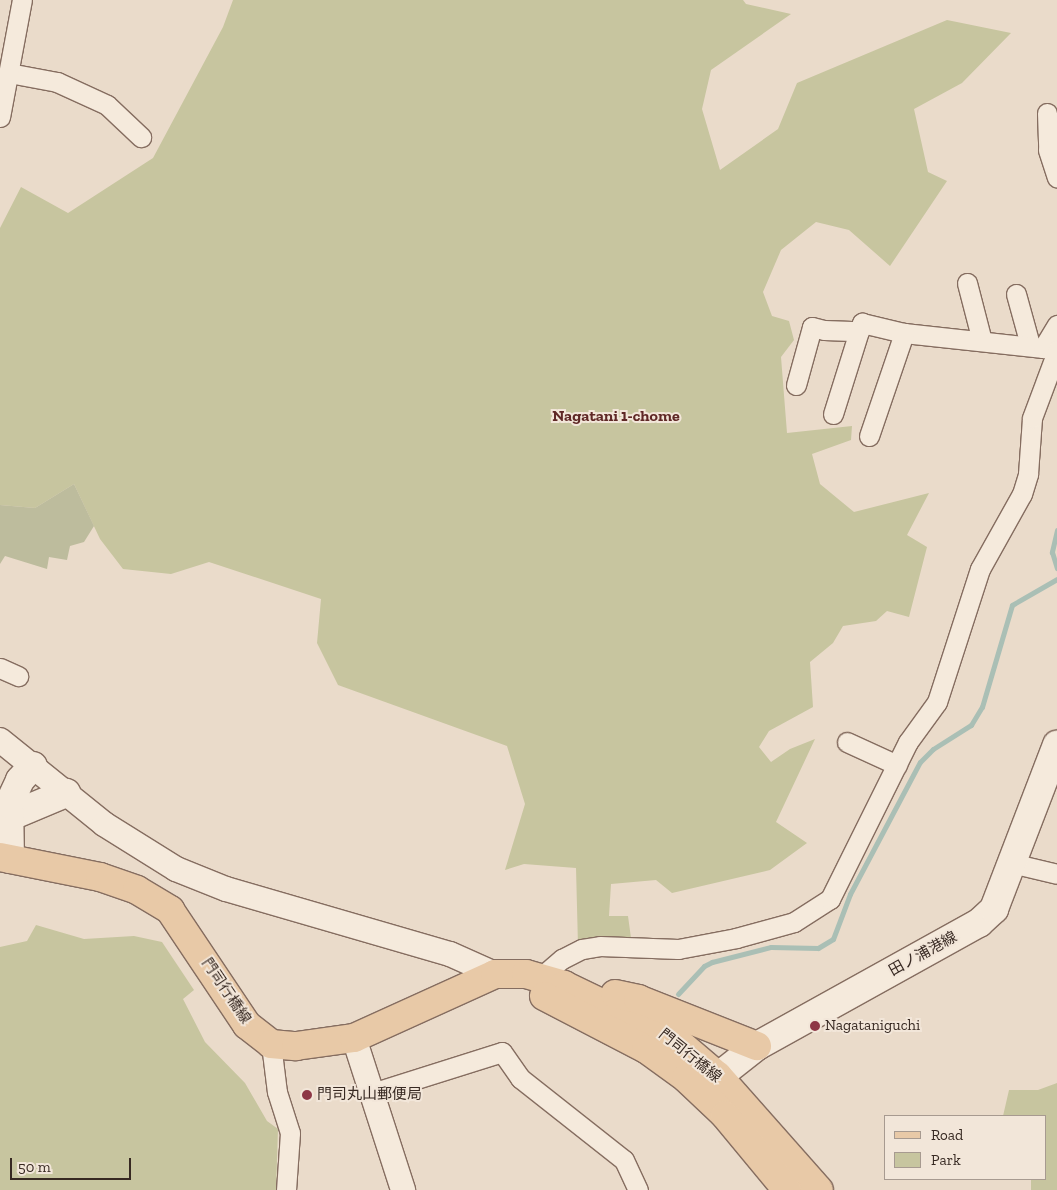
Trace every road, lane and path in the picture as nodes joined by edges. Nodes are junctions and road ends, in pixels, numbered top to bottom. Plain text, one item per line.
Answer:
1 (22, 0) edge
2 (9, 73) junction
3 (1046, 113) dead end
4 (0, 117) edge
5 (141, 137) dead end
6 (1057, 178) edge
7 (967, 284) dead end
8 (1016, 294) dead end
9 (1057, 326) edge
10 (859, 331) junction
11 (904, 333) junction
12 (982, 341) junction
13 (1030, 346) junction
14 (1057, 352) edge
15 (1051, 376) edge
16 (796, 385) dead end
17 (832, 414) dead end
18 (869, 436) dead end
19 (0, 668) edge
20 (18, 676) dead end
21 (0, 740) edge
22 (846, 742) dead end
23 (1057, 745) edge
24 (896, 765) junction
25 (33, 766) junction
26 (66, 793) junction
27 (5, 815) edge
28 (5, 858) edge
29 (1011, 863) junction
30 (1057, 874) edge
31 (495, 974) junction
32 (553, 981) junction
33 (354, 1038) junction
34 (271, 1044) junction
35 (757, 1046) junction
36 (710, 1083) junction
37 (372, 1093) junction
38 (290, 1133) junction
39 (778, 1187) edge
40 (286, 1190) edge
41 (298, 1190) edge
42 (403, 1190) edge
43 (638, 1190) edge
44 (819, 1190) edge

1 - 2 street
2 - 4 street
2 - 5 street
3 - 6 street
7 - 12 street
8 - 13 street
9 - 13 street
10 - 11 street
10 - 16 street
10 - 17 street
11 - 12 street
11 - 18 street
12 - 13 street
14 - 15 street
15 - 24 street
19 - 20 street
21 - 25 street
22 - 24 street
23 - 29 main road, 田ノ浦港線
24 - 32 street
25 - 26 street
25 - 27 main road
26 - 27 main road
26 - 31 street
27 - 28 main road
28 - 34 main road, 門司行橋線
29 - 30 street
29 - 35 main road, 田ノ浦港線
31 - 32 main road, 門司行橋線
31 - 33 main road, 門司行橋線
31 - 36 main road, 門司行橋線
32 - 35 main road
32 - 36 main road, 門司行橋線
33 - 34 main road, 門司行橋線
33 - 37 street
34 - 38 street
35 - 36 main road, 田ノ浦港線
36 - 39 main road, 門司行橋線
36 - 44 main road, 門司行橋線
37 - 42 street
37 - 43 street
38 - 40 street
38 - 41 street

